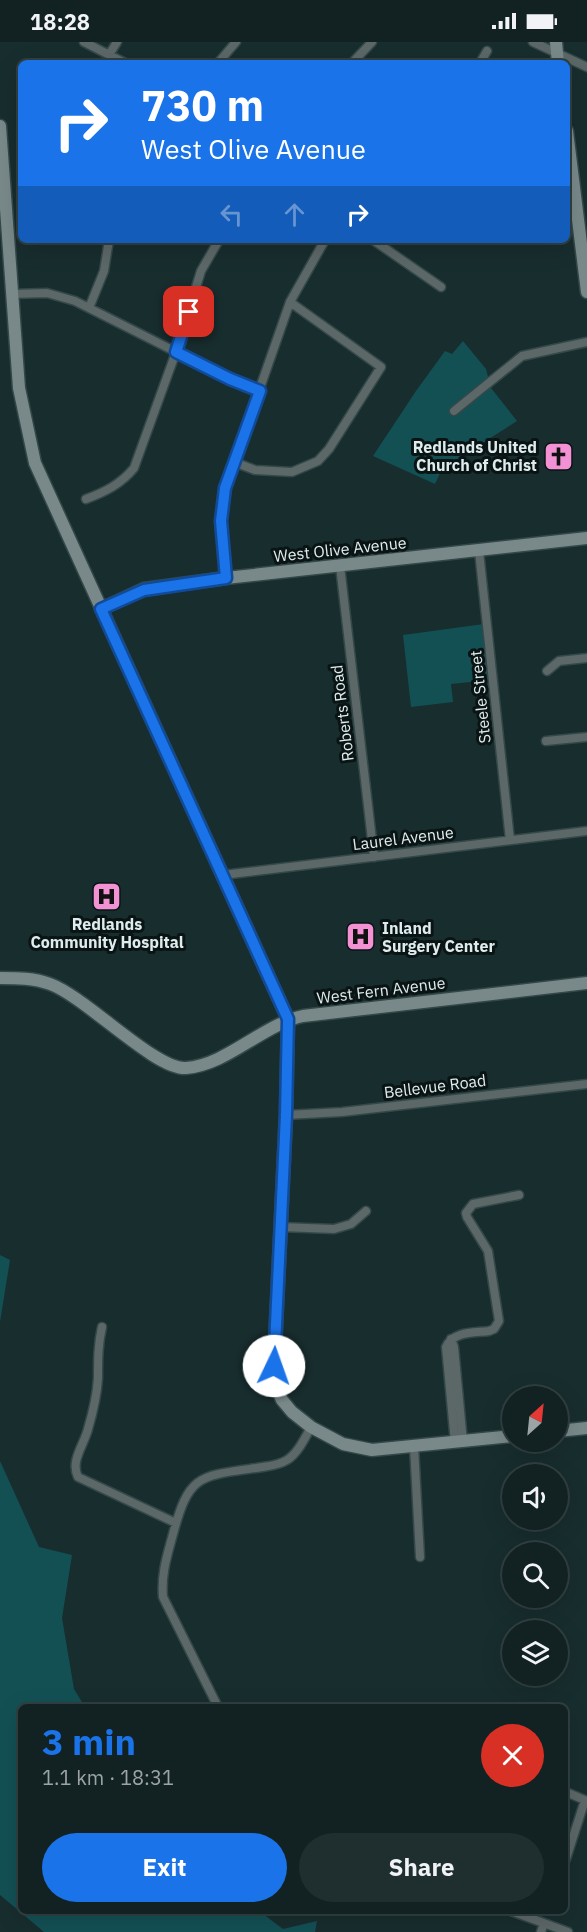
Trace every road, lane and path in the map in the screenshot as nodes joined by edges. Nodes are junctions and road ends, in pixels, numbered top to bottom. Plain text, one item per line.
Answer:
1 (84, 42) edge
2 (117, 42) edge
3 (236, 42) edge
4 (372, 42) edge
5 (533, 42) edge
6 (487, 51) dead end
7 (557, 53) edge
8 (109, 55) junction
9 (119, 60) edge
10 (221, 60) edge
11 (355, 60) edge
12 (482, 60) edge
13 (587, 67) edge
14 (0, 126) edge
15 (570, 174) edge
16 (109, 243) edge
17 (217, 243) edge
18 (323, 243) edge
19 (377, 243) edge
20 (585, 244) edge
21 (441, 287) dead end
22 (587, 292) edge
23 (11, 294) junction
24 (290, 302) junction
25 (89, 308) junction
26 (587, 342) edge
27 (176, 352) junction
28 (260, 391) junction
29 (454, 411) dead end
30 (234, 462) junction
31 (86, 500) dead end
32 (587, 538) edge
33 (479, 551) junction
34 (340, 566) junction
35 (226, 578) junction
36 (101, 609) junction
37 (587, 658) edge
38 (547, 671) dead end
39 (587, 737) edge
40 (546, 741) dead end
41 (587, 831) edge
42 (510, 840) junction
43 (374, 857) junction
44 (223, 875) junction
45 (0, 978) edge
46 (587, 983) edge
47 (288, 1019) junction
48 (587, 1084) edge
49 (286, 1115) junction
50 (519, 1195) dead end
51 (366, 1210) dead end
52 (280, 1227) junction
53 (102, 1327) dead end
54 (311, 1427) junction
55 (587, 1428) edge
56 (568, 1430) edge
57 (502, 1437) edge
58 (459, 1442) junction
59 (414, 1446) junction
60 (176, 1523) junction
61 (420, 1557) dead end
62 (216, 1704) edge
63 (568, 1793) edge
64 (586, 1800) edge
65 (568, 1853) edge
66 (519, 1914) edge
67 (544, 1923) junction
68 (541, 1932) edge
69 (568, 1932) edge

1 - 8 street
2 - 8 street
3 - 10 street
4 - 11 street
5 - 7 street
6 - 12 street
7 - 13 street
8 - 9 street
14 - 23 main road
15 - 20 main road
16 - 25 street
17 - 27 street
18 - 24 street
19 - 21 street
20 - 22 main road
23 - 25 street
23 - 36 main road
24 - 28 street
24 - 30 street
25 - 27 street
26 - 29 street
27 - 28 street
27 - 31 street
28 - 30 street
30 - 35 street
32 - 33 main road, West Olive Avenue
33 - 34 main road, West Olive Avenue
33 - 42 street, Steele Street
34 - 35 main road, West Olive Avenue
34 - 43 street, Roberts Road
35 - 36 main road, West Olive Avenue
36 - 44 main road
37 - 38 street
39 - 40 street
41 - 42 street, Laurel Avenue
42 - 43 street, Laurel Avenue
43 - 44 street, Laurel Avenue
44 - 47 main road
45 - 47 main road, West Fern Avenue
46 - 47 main road, West Fern Avenue
47 - 49 main road
48 - 49 street, Bellevue Road
49 - 52 main road
50 - 58 street
51 - 52 street
52 - 54 main road
53 - 60 street
54 - 59 main road
54 - 60 street
55 - 56 main road
57 - 58 main road
58 - 59 main road
59 - 61 street
60 - 62 street
63 - 64 street
64 - 65 street
66 - 67 street
67 - 68 street
67 - 69 street

